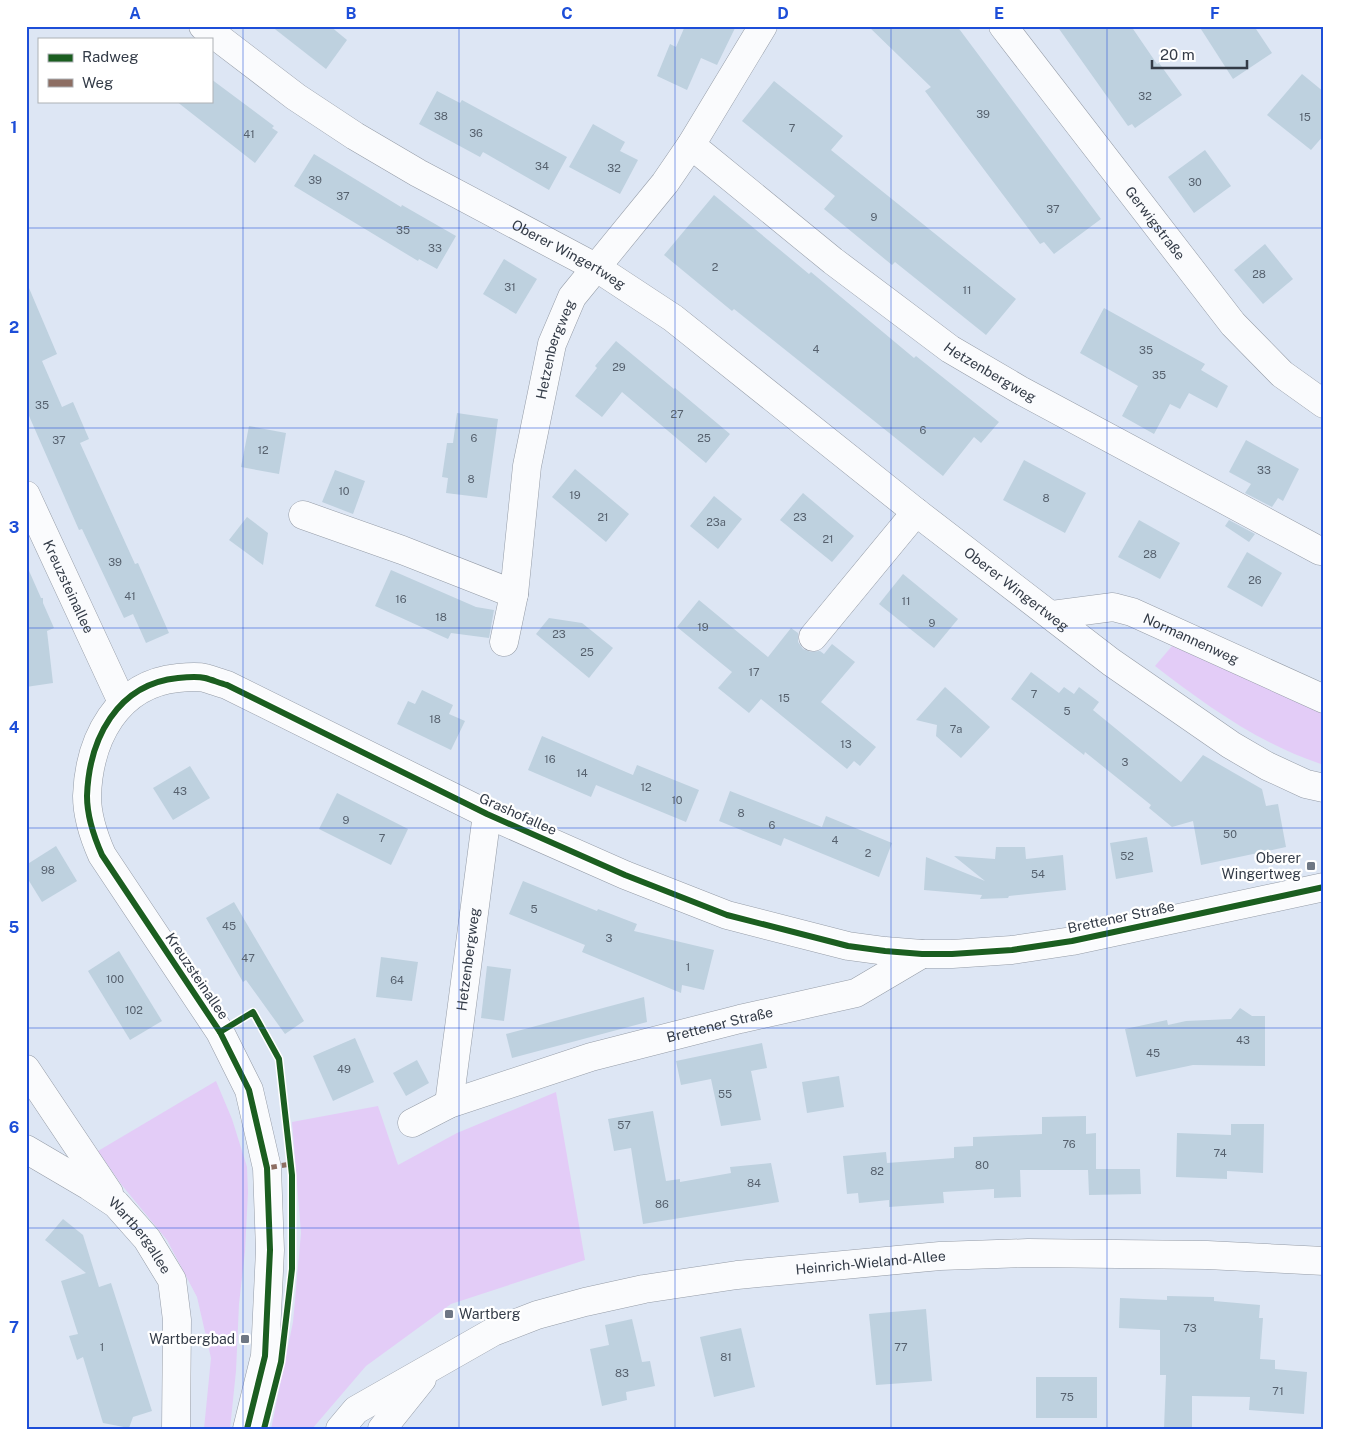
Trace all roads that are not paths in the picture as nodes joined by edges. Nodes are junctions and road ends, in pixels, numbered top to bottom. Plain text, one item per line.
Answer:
1 (203, 26) edge
2 (763, 26) edge
3 (1003, 26) edge
4 (691, 145) junction
5 (597, 268) junction
6 (1324, 404) edge
7 (26, 495) edge
8 (916, 512) junction
9 (302, 515) dead end
10 (1320, 551) dead end
11 (514, 594) junction
12 (1052, 615) junction
13 (813, 637) dead end
14 (504, 642) dead end
15 (1324, 699) edge
16 (122, 702) junction
17 (1324, 788) edge
18 (487, 814) junction
19 (1324, 887) edge
20 (922, 954) junction
21 (26, 1069) edge
22 (449, 1104) junction
23 (412, 1123) dead end
24 (26, 1149) edge
25 (116, 1204) junction
26 (1324, 1261) edge
27 (432, 1366) junction
28 (176, 1429) edge
29 (247, 1429) edge
30 (340, 1429) edge
31 (382, 1429) edge

1 - 5 street, Oberer Wingertweg
2 - 4 street, Hetzenbergweg
3 - 6 street, Gerwigstraße
4 - 5 street, Hetzenbergweg
4 - 10 street, Hetzenbergweg
5 - 8 street, Oberer Wingertweg
5 - 11 street, Hetzenbergweg
7 - 16 street, Kreuzsteinallee
8 - 12 street, Oberer Wingertweg
8 - 13 street
9 - 11 street
11 - 14 street, Hetzenbergweg
12 - 15 street, Normannenweg
12 - 17 street, Oberer Wingertweg
16 - 18 street, Grashofallee
16 - 29 street, Kreuzsteinallee
18 - 20 street, Grashofallee
18 - 22 street, Hetzenbergweg
19 - 20 street, Brettener Straße
20 - 22 street, Brettener Straße
21 - 25 street
22 - 23 street, Brettener Straße
24 - 25 street, Wartbergallee
25 - 28 street, Wartbergallee
26 - 27 street, Heinrich-Wieland-Allee
27 - 30 street, Heinrich-Wieland-Allee
27 - 31 street, Heinrich-Wieland-Allee

